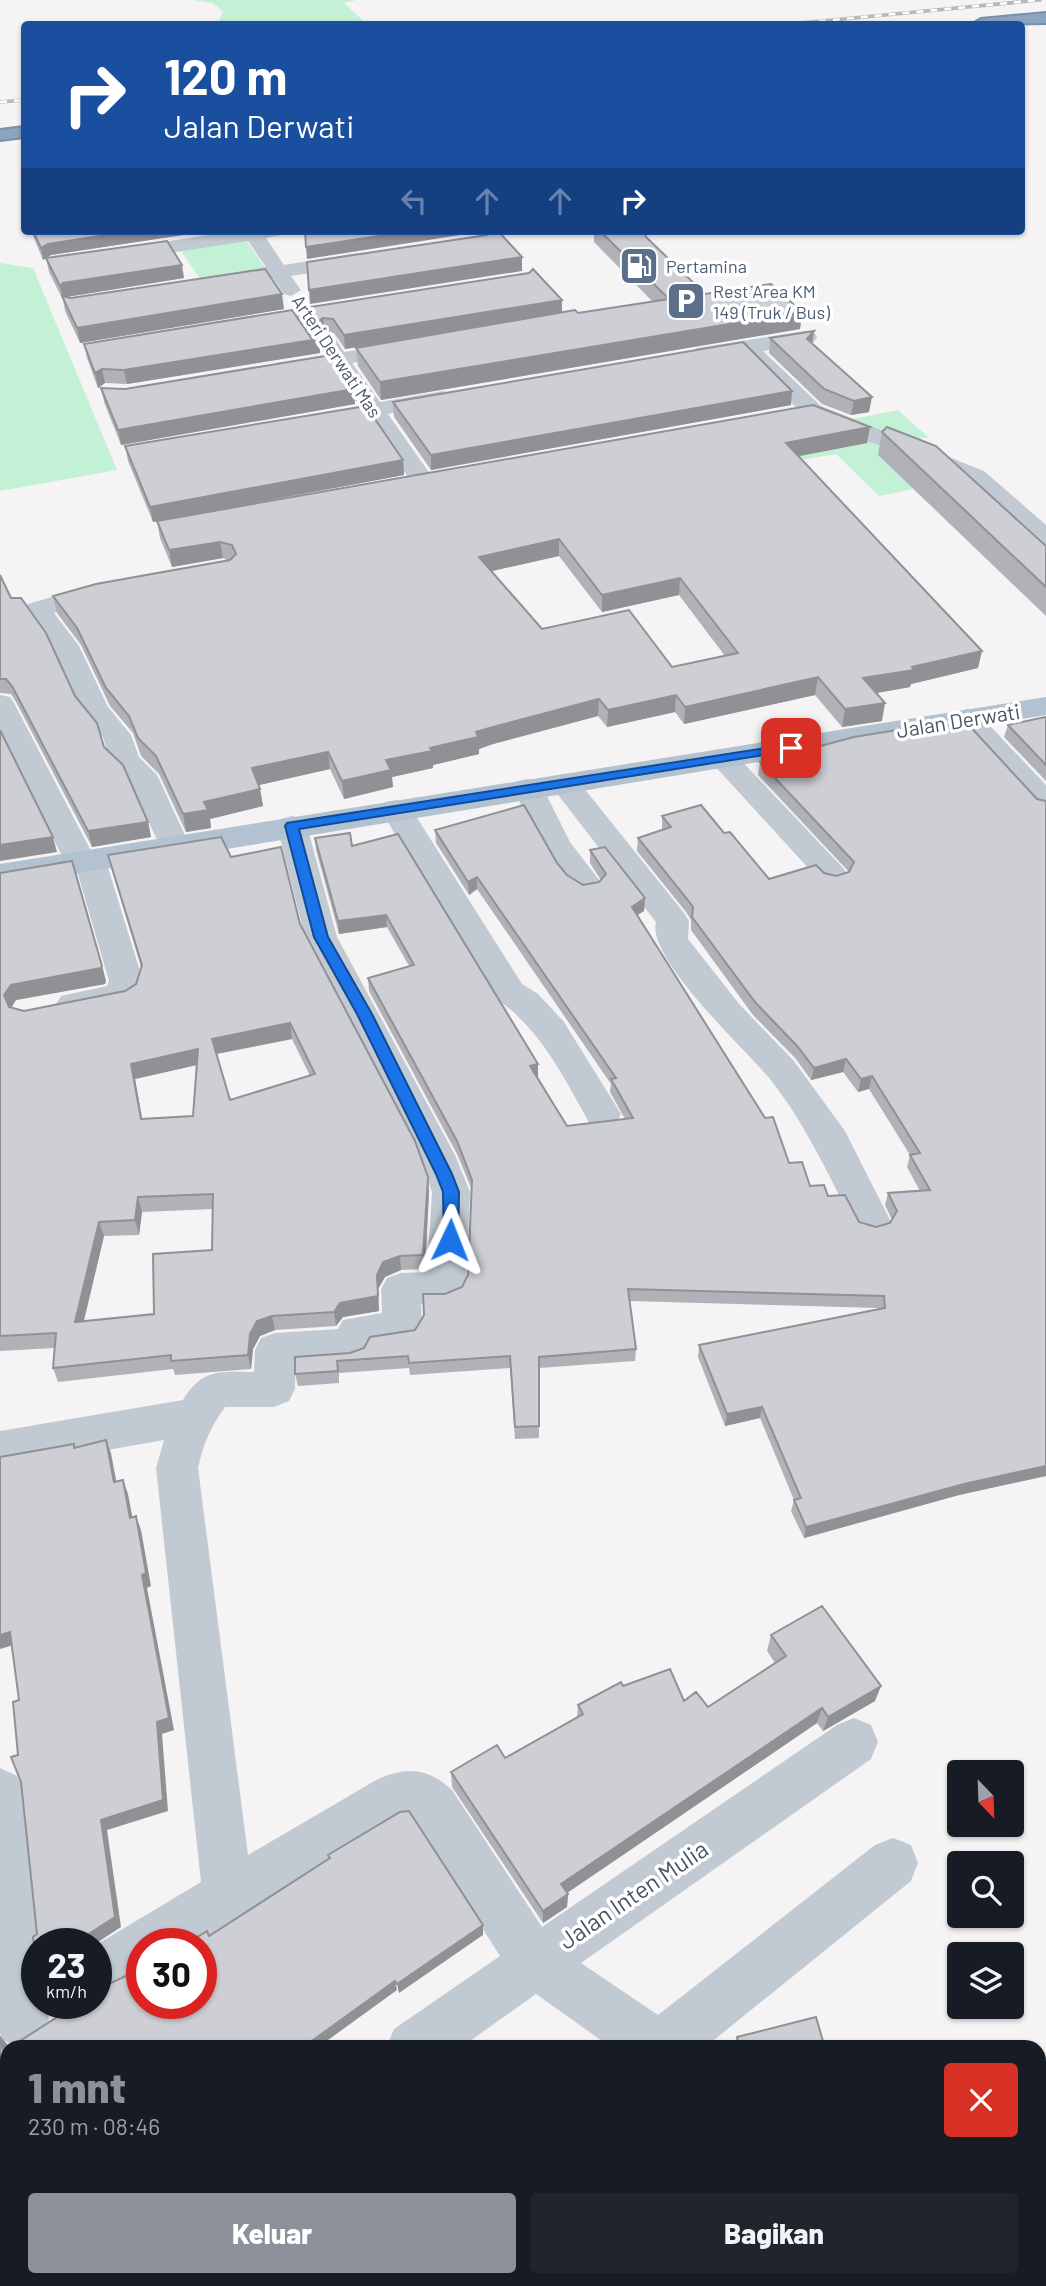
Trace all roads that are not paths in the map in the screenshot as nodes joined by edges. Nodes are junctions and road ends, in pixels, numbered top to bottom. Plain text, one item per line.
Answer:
1 (1046, 18) edge
2 (1014, 21) edge
3 (1046, 28) edge
4 (1025, 30) edge
5 (21, 124) edge
6 (0, 126) edge
7 (21, 132) edge
8 (0, 135) edge
9 (21, 143) edge
10 (0, 145) edge
11 (240, 235) edge
12 (260, 235) edge
13 (105, 256) edge
14 (383, 256) edge
15 (278, 271) junction
16 (196, 284) edge
17 (375, 304) edge
18 (308, 314) junction
19 (225, 327) edge
20 (806, 337) edge
21 (432, 344) edge
22 (747, 347) junction
23 (680, 358) edge
24 (339, 359) junction
25 (260, 372) edge
26 (467, 394) edge
27 (373, 410) junction
28 (813, 411) junction
29 (786, 415) edge
30 (292, 424) edge
31 (450, 477) edge
32 (423, 481) junction
33 (395, 486) edge
34 (1046, 538) edge
35 (131, 585) edge
36 (0, 703) edge
37 (1046, 706) edge
38 (967, 718) junction
39 (724, 759) junction
40 (564, 783) junction
41 (528, 788) junction
42 (1046, 803) edge
43 (396, 809) junction
44 (292, 826) junction
45 (174, 846) junction
46 (86, 861) junction
47 (0, 875) edge
48 (833, 876) edge
49 (587, 885) edge
50 (40, 1010) edge
51 (603, 1114) dead end
52 (872, 1222) dead end
53 (196, 1416) junction
54 (1, 1447) edge
55 (854, 1742) dead end
56 (0, 1793) edge
57 (893, 1863) dead end
58 (228, 1894) junction
59 (173, 1928) edge
60 (534, 1962) junction
61 (24, 2020) edge
62 (424, 2040) edge
63 (647, 2040) edge
64 (669, 2040) edge

1 - 2 highway
3 - 4 highway
5 - 6 highway
7 - 8 highway
9 - 10 highway
11 - 13 street
12 - 15 street, Arteri Derwati Mas
14 - 15 street
15 - 16 street
15 - 18 street, Arteri Derwati Mas
17 - 18 street
18 - 19 street
18 - 24 street, Arteri Derwati Mas
20 - 22 street
21 - 24 street
22 - 23 street
22 - 28 street
24 - 25 street
24 - 27 street, Arteri Derwati Mas
26 - 27 street
27 - 30 street
27 - 32 street, Arteri Derwati Mas
28 - 29 street
28 - 34 street
31 - 32 street
32 - 33 street
35 - 45 street
36 - 46 street
37 - 38 main road, Jalan Derwati
38 - 39 main road, Jalan Derwati
38 - 42 street
39 - 40 main road, Jalan Derwati
39 - 48 street
40 - 41 main road, Jalan Derwati
40 - 52 street
41 - 43 main road, Jalan Derwati
41 - 49 street
43 - 44 main road, Jalan Derwati
43 - 51 street
44 - 45 main road, Jalan Derwati
44 - 53 street
45 - 46 main road, Jalan Derwati
46 - 47 main road, Jalan Derwati
46 - 50 street
53 - 54 street
53 - 58 street
55 - 60 street, Jalan Inten Mulia
56 - 61 street
57 - 64 street
58 - 59 street
58 - 60 street
60 - 62 street, Jalan Inten Mulia
60 - 63 street

